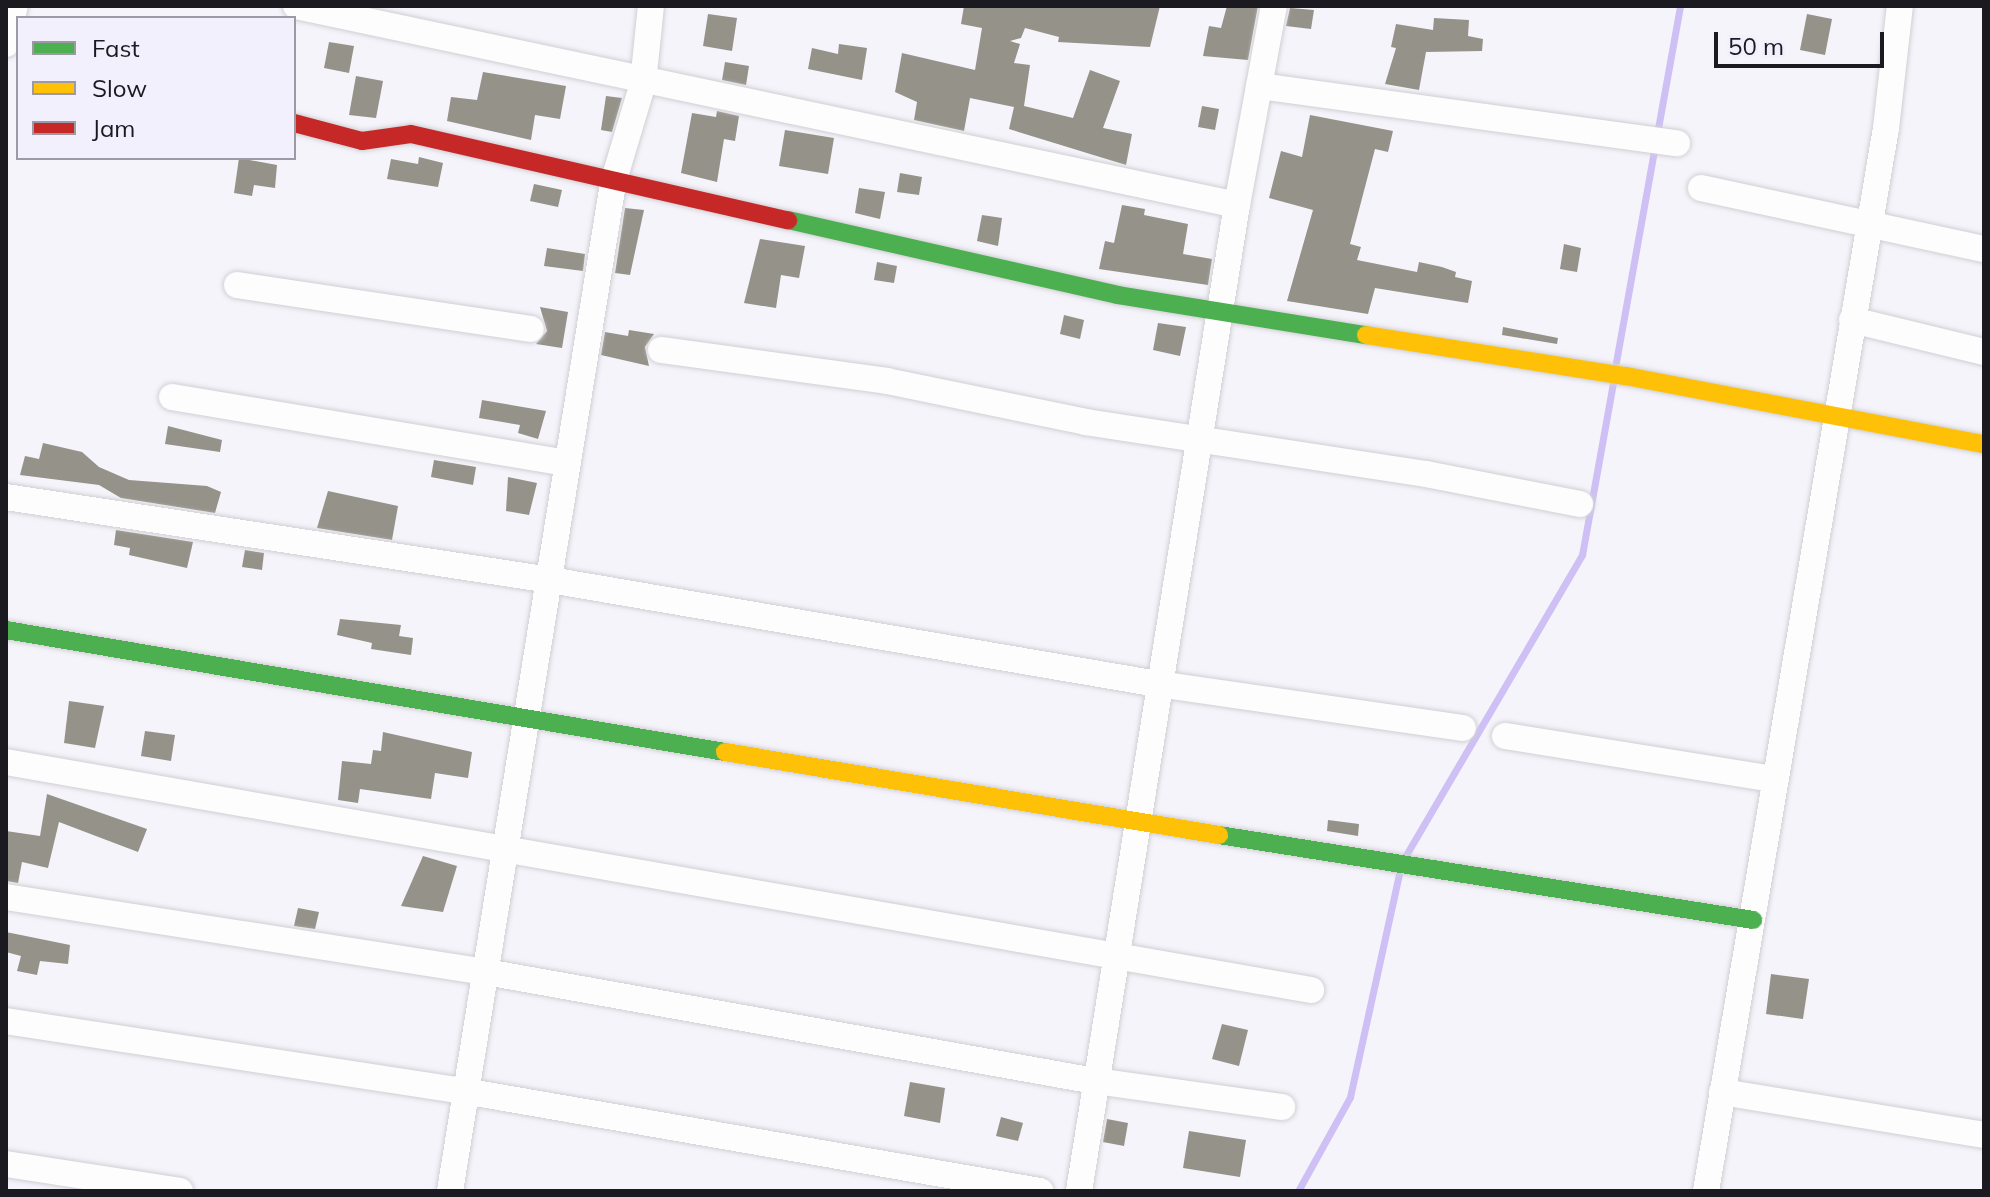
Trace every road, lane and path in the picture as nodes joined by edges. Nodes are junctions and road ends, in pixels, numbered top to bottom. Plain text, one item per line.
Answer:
1 (15, 6) edge
2 (296, 6) edge
3 (651, 6) edge
4 (1274, 6) edge
5 (1900, 6) edge
6 (6, 44) edge
7 (643, 83) junction
8 (1259, 86) junction
9 (296, 124) edge
10 (1677, 143) dead end
11 (613, 183) junction
12 (1701, 188) dead end
13 (1237, 205) junction
14 (1869, 226) junction
15 (1984, 249) edge
16 (237, 285) dead end
17 (1223, 308) junction
18 (1852, 320) junction
19 (531, 329) dead end
20 (661, 350) dead end
21 (1984, 352) edge
22 (172, 397) dead end
23 (1835, 420) junction
24 (1202, 441) junction
25 (1984, 444) edge
26 (567, 463) junction
27 (6, 497) edge
28 (1580, 504) dead end
29 (550, 580) junction
30 (6, 630) edge
31 (1158, 684) junction
32 (528, 715) junction
33 (1463, 728) dead end
34 (1505, 736) dead end
35 (6, 762) edge
36 (1774, 779) junction
37 (1139, 822) junction
38 (506, 849) junction
39 (6, 897) edge
40 (1753, 920) junction
41 (1117, 955) junction
42 (486, 972) junction
43 (1311, 990) dead end
44 (6, 1021) edge
45 (1095, 1081) junction
46 (464, 1091) junction
47 (1722, 1092) junction
48 (1282, 1107) dead end
49 (1984, 1135) edge
50 (6, 1164) edge
51 (180, 1191) edge
52 (450, 1191) edge
53 (1040, 1191) edge
54 (1079, 1191) edge
55 (1706, 1191) edge

1 - 6 street
2 - 7 street
3 - 7 street
4 - 8 street
5 - 14 street
7 - 11 street
7 - 13 street
8 - 10 street
8 - 13 street
9 - 11 street
11 - 17 street
11 - 26 street
12 - 14 street
13 - 17 street
14 - 15 street
14 - 18 street
16 - 19 street
17 - 23 street
17 - 24 street
18 - 21 street
18 - 23 street
20 - 24 street
22 - 26 street
23 - 25 street
23 - 36 street
24 - 28 street
24 - 31 street
26 - 29 street
27 - 29 street
29 - 31 street
29 - 32 street
30 - 32 street
31 - 33 street
31 - 37 street
32 - 37 street
32 - 38 street
34 - 36 street
35 - 38 street
36 - 40 street
37 - 40 street
37 - 41 street
38 - 41 street
38 - 42 street
39 - 42 street
40 - 47 street
41 - 43 street
41 - 45 street
42 - 45 street
42 - 46 street
44 - 46 street
45 - 48 street
45 - 54 street
46 - 52 street
46 - 53 street
47 - 49 street
47 - 55 street
50 - 51 street

